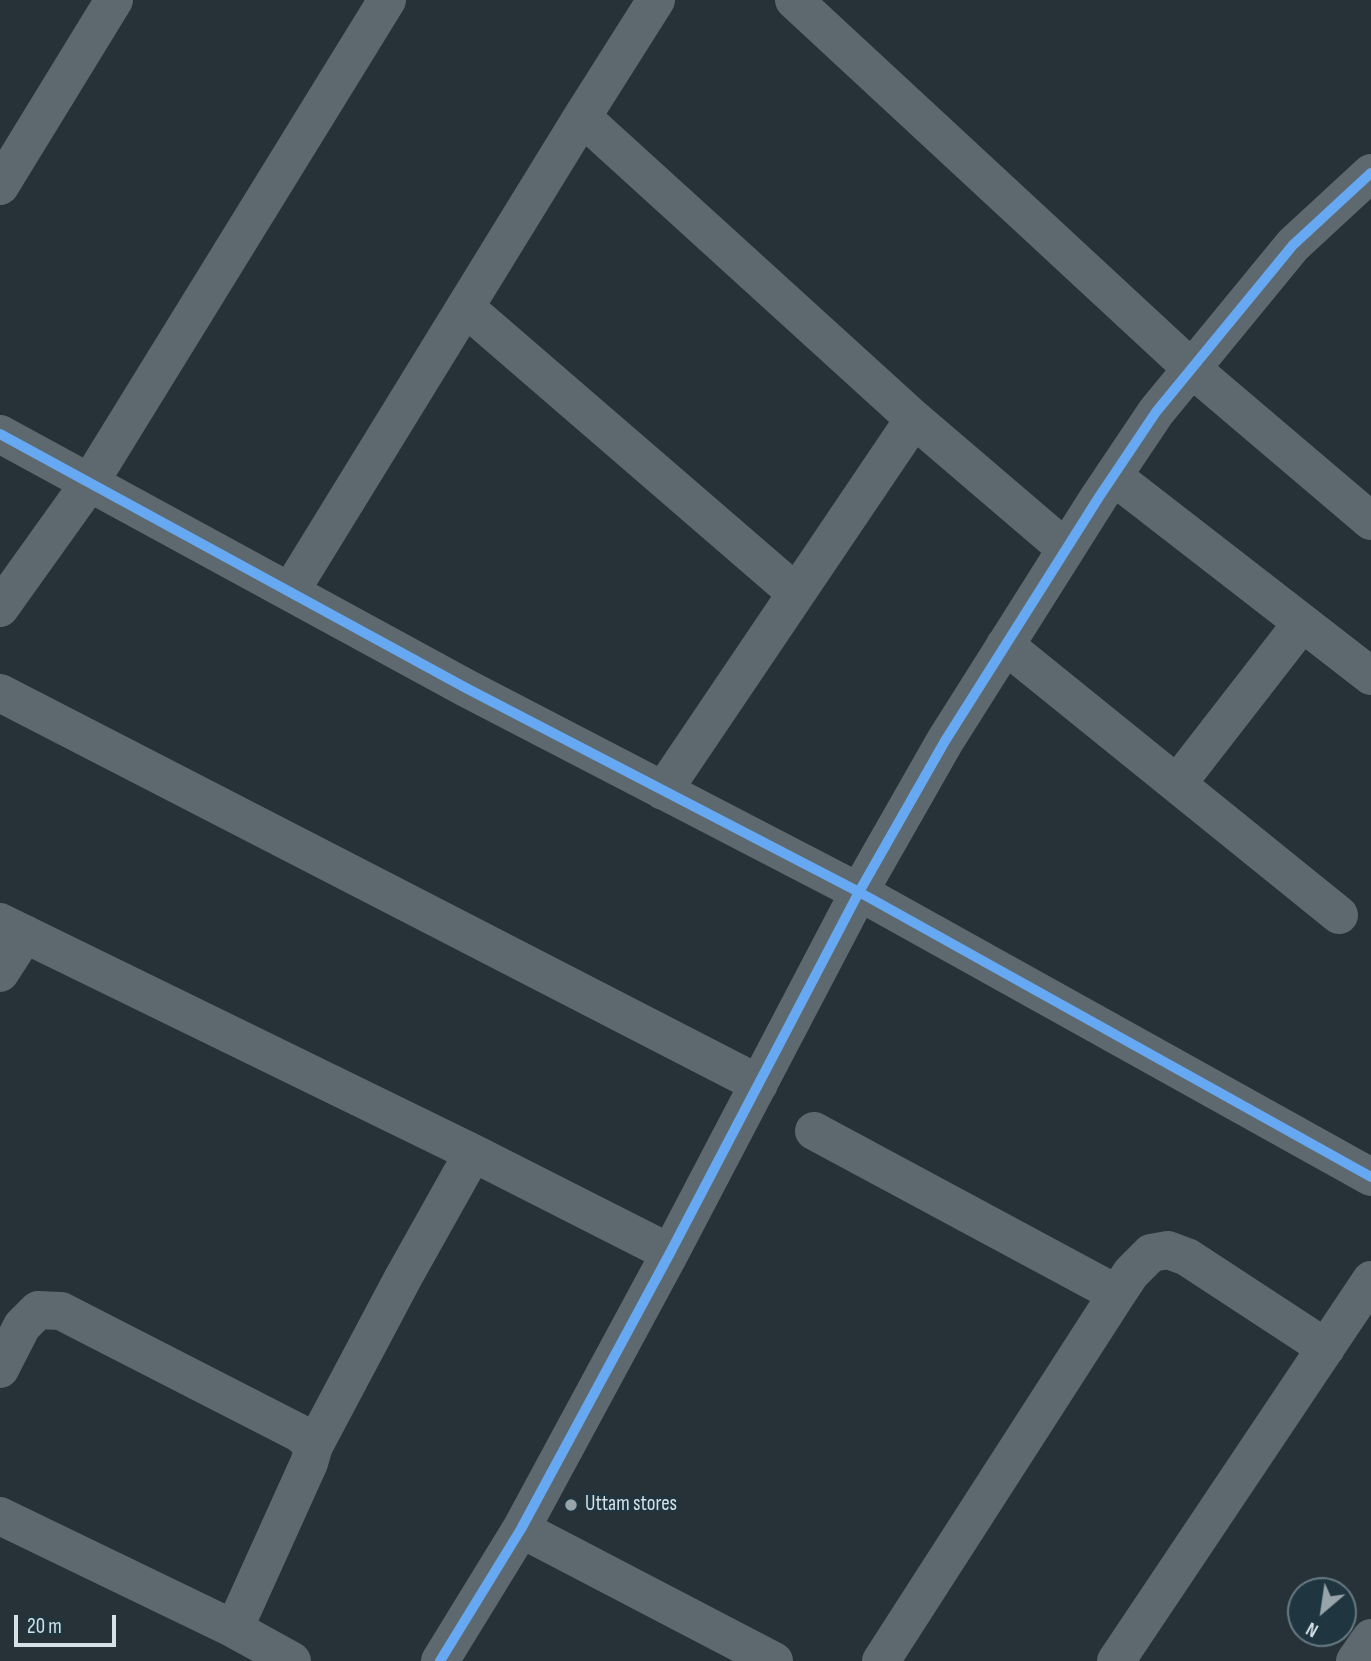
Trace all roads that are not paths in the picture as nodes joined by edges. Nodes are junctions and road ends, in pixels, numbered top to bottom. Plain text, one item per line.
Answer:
1 (114, 0) edge
2 (387, 0) edge
3 (656, 0) edge
4 (794, 0) edge
5 (582, 117) junction
6 (1367, 183) edge
7 (0, 186) edge
8 (466, 308) junction
9 (1191, 368) junction
10 (914, 419) junction
11 (0, 434) edge
12 (1113, 476) junction
13 (90, 482) junction
14 (1371, 521) edge
15 (1066, 549) junction
16 (290, 592) junction
17 (796, 593) junction
18 (0, 608) edge
19 (1302, 622) junction
20 (1005, 645) junction
21 (1371, 676) edge
22 (0, 692) edge
23 (1177, 784) junction
24 (663, 791) junction
25 (859, 892) junction
26 (1339, 915) dead end
27 (12, 928) edge
28 (0, 973) edge
29 (759, 1084) junction
30 (814, 1131) dead end
31 (473, 1153) junction
32 (1371, 1177) edge
33 (670, 1253) junction
34 (1371, 1280) edge
35 (1117, 1294) junction
36 (1325, 1348) junction
37 (0, 1369) edge
38 (314, 1446) junction
39 (0, 1516) edge
40 (521, 1529) junction
41 (234, 1629) junction
42 (1371, 1638) edge
43 (292, 1661) edge
44 (440, 1661) edge
45 (774, 1661) edge
46 (881, 1661) edge
47 (1116, 1661) edge
48 (1355, 1661) edge

1 - 7 street
2 - 13 street
3 - 5 street
4 - 9 street
5 - 8 street
5 - 10 street
6 - 9 street
8 - 16 street
8 - 17 street
9 - 12 street
9 - 14 street
10 - 15 street
10 - 17 street
11 - 13 street
12 - 15 street
12 - 19 street
13 - 16 street
13 - 18 street
15 - 20 street
16 - 24 street
17 - 24 street
19 - 21 street
19 - 23 street
20 - 23 street
20 - 25 street
22 - 29 street
23 - 26 street
24 - 25 street
25 - 29 street
25 - 32 street
27 - 28 street
27 - 31 street
29 - 33 street
30 - 35 street
31 - 33 street
31 - 38 street
33 - 40 street
34 - 36 street
35 - 36 street
35 - 46 street
36 - 47 street
37 - 38 street
38 - 41 street
39 - 41 street
40 - 44 street
40 - 45 street
41 - 43 street
42 - 48 street

